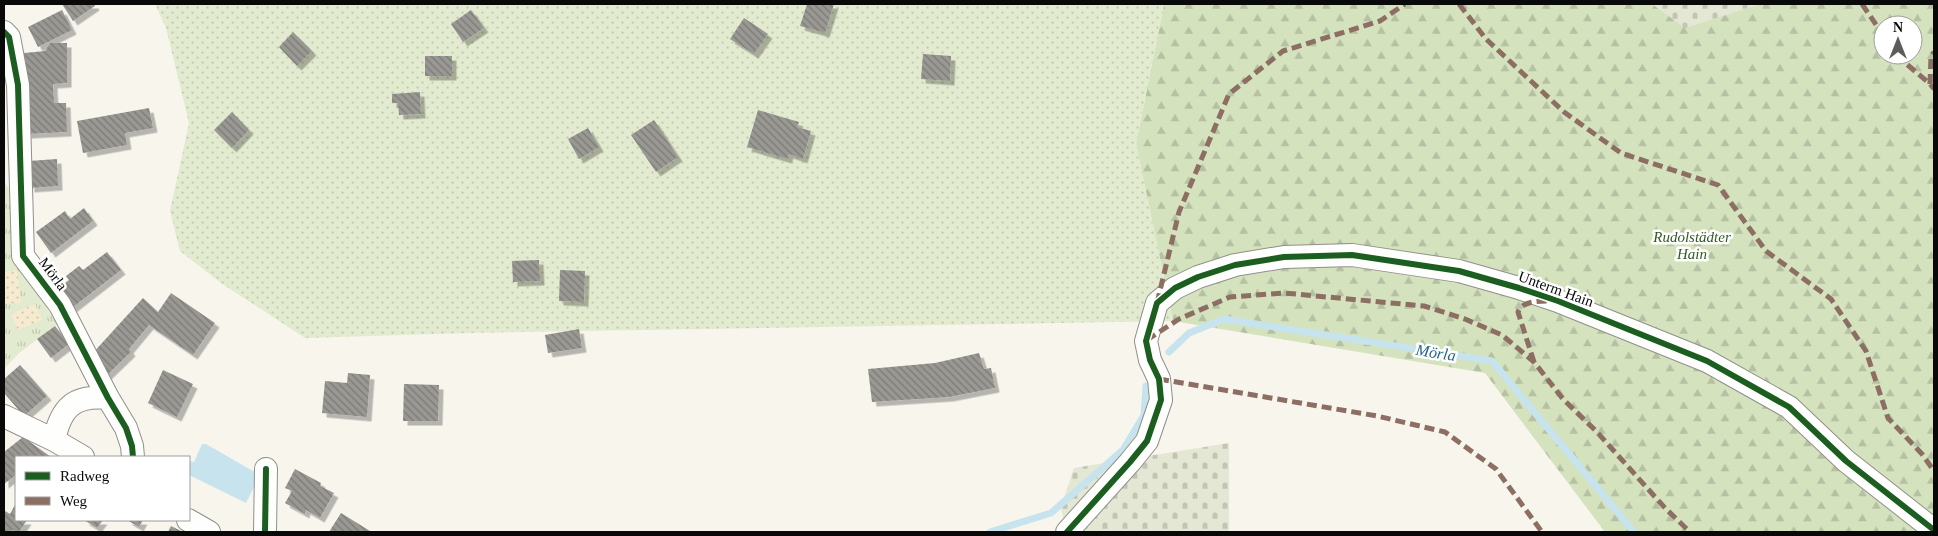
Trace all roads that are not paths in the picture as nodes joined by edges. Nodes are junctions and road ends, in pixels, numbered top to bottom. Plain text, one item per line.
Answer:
1 (4, 32) edge
2 (12, 166) edge
3 (108, 398) junction
4 (4, 416) edge
5 (54, 440) junction
6 (81, 456) edge
7 (133, 456) edge
8 (266, 469) dead end
9 (190, 521) edge
10 (1934, 530) edge
11 (209, 532) edge
12 (266, 532) edge
13 (1067, 532) edge

1 - 2 street, Mörla
2 - 3 street, Mörla
3 - 5 street
3 - 7 street, Mörla
4 - 5 street
5 - 6 street
8 - 12 street
9 - 11 street
10 - 13 street, Unterm Hain

